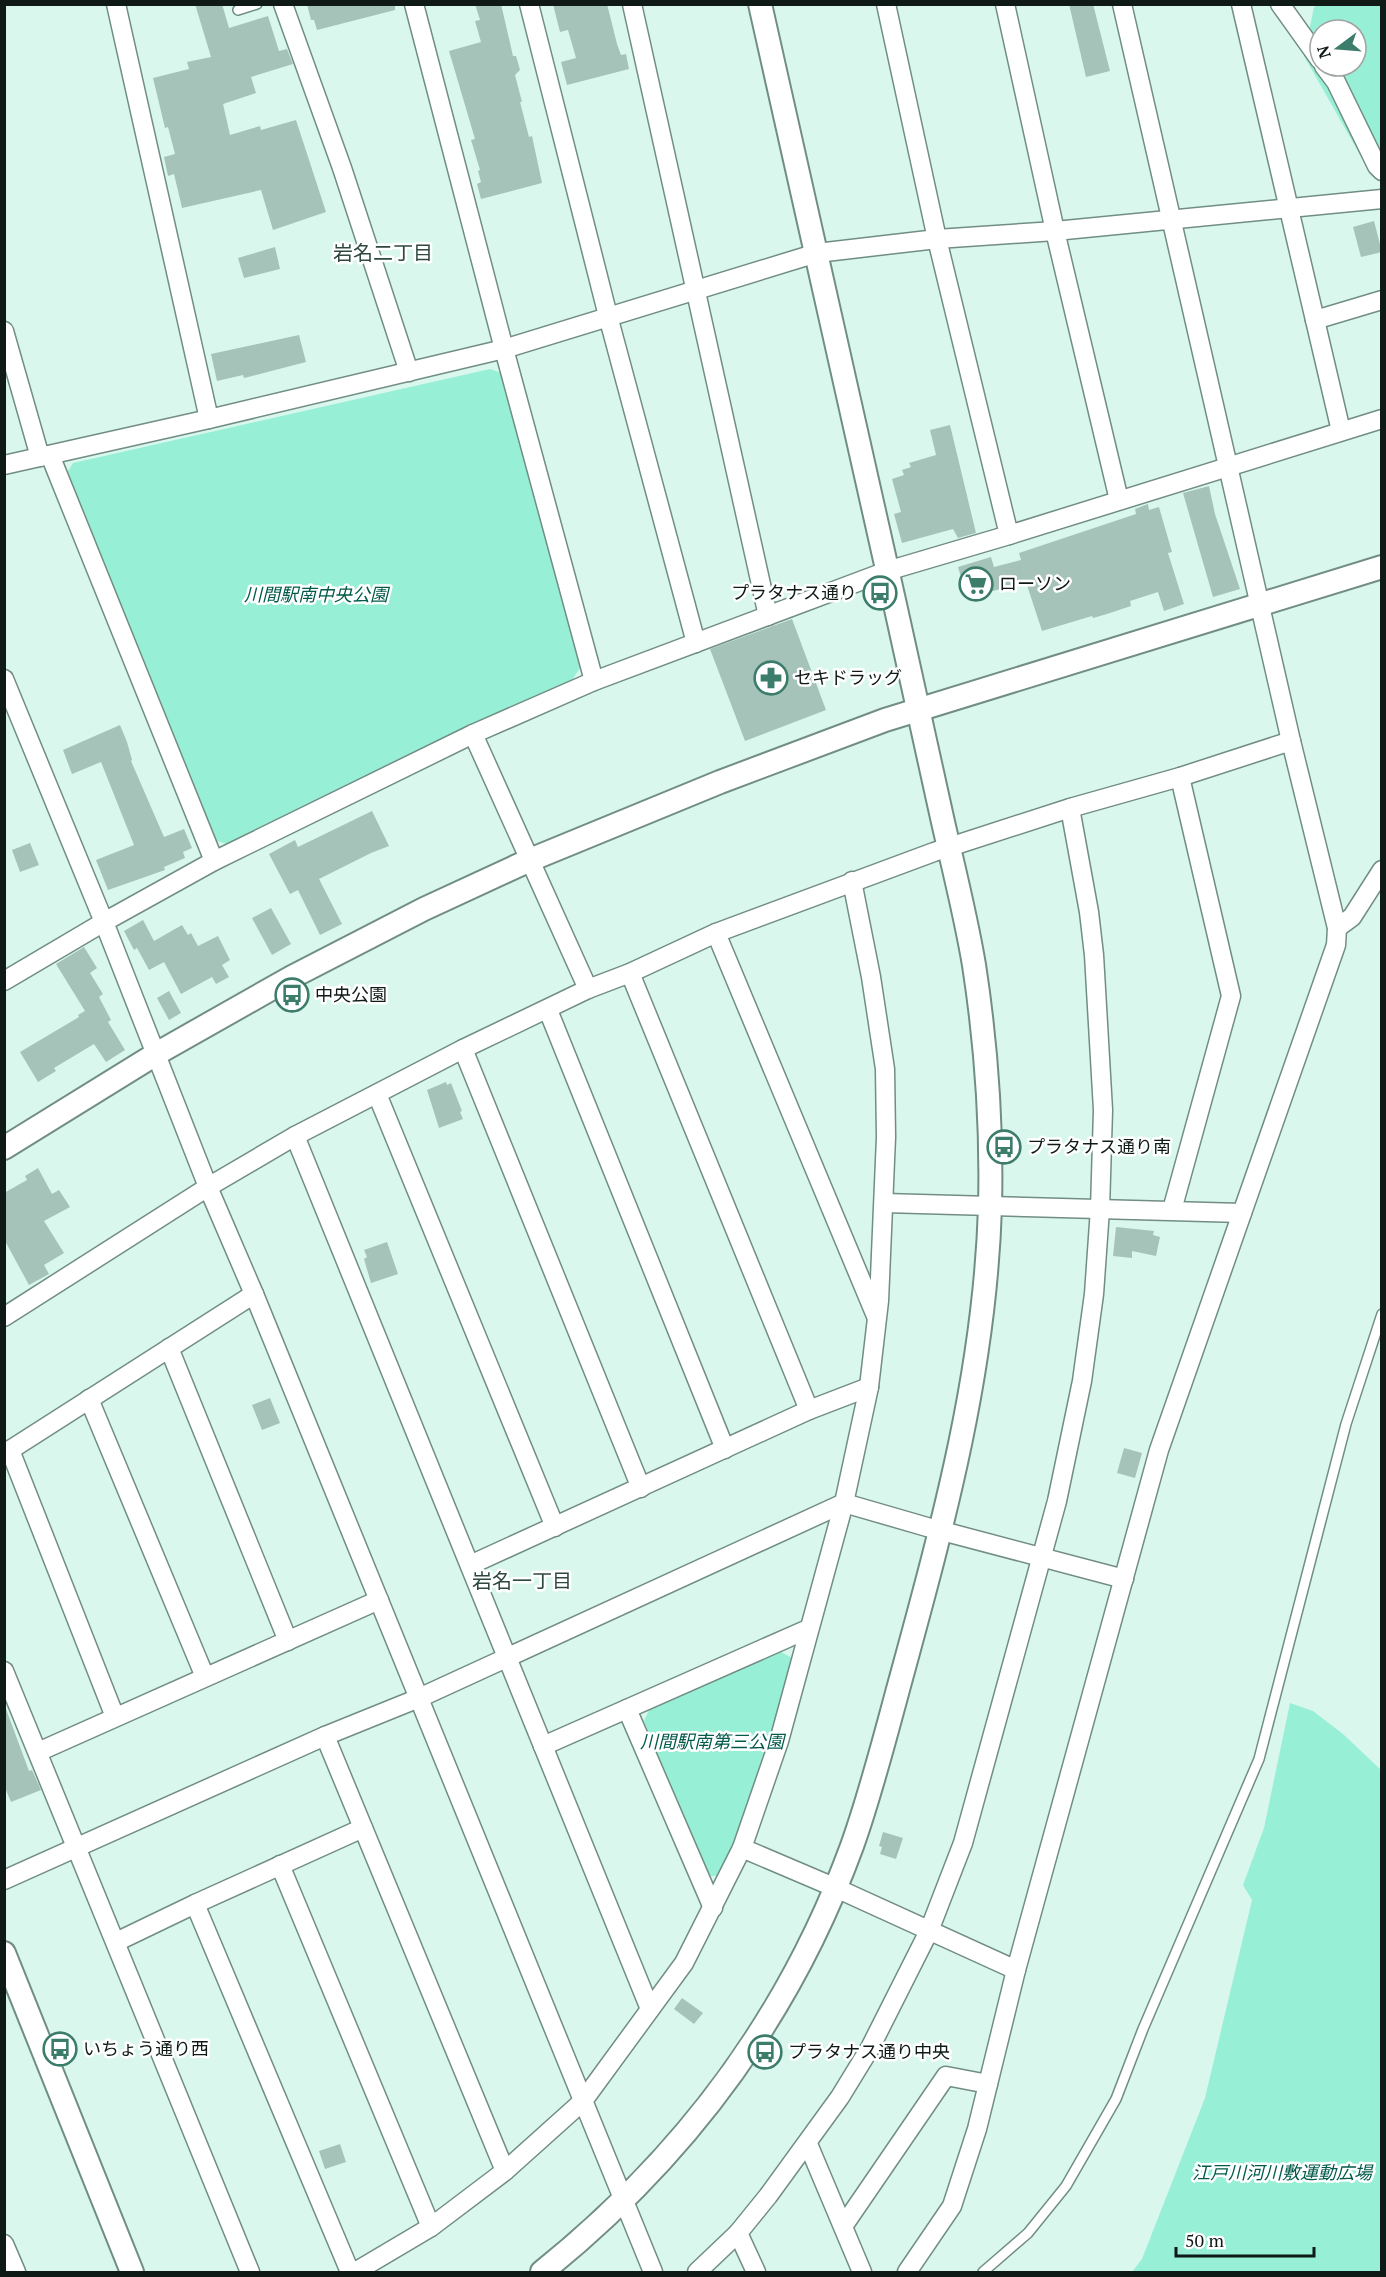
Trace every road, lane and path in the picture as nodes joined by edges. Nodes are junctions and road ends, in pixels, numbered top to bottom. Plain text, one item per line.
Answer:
1 (116, 4) edge
2 (257, 4) edge
3 (283, 4) edge
4 (414, 4) edge
5 (529, 4) edge
6 (632, 4) edge
7 (760, 4) edge
8 (886, 4) edge
9 (1005, 4) edge
10 (1122, 4) edge
11 (1241, 4) edge
12 (1280, 4) edge
13 (237, 7) edge
14 (241, 22) dead end
15 (1308, 43) edge
16 (1333, 78) edge
17 (1382, 171) edge
18 (1382, 199) edge
19 (1290, 208) junction
20 (1171, 219) junction
21 (1055, 231) junction
22 (937, 239) junction
23 (817, 253) junction
24 (697, 290) junction
25 (1382, 300) edge
26 (608, 316) junction
27 (1315, 320) junction
28 (4, 331) edge
29 (504, 349) junction
30 (409, 372) junction
31 (208, 419) junction
32 (1382, 419) edge
33 (1341, 431) junction
34 (45, 456) junction
35 (4, 465) edge
36 (1228, 467) junction
37 (1119, 500) junction
38 (1008, 535) junction
39 (1382, 567) edge
40 (887, 571) junction
41 (1261, 604) junction
42 (768, 616) junction
43 (696, 643) junction
44 (4, 679) edge
45 (594, 681) junction
46 (919, 708) junction
47 (473, 734) junction
48 (1291, 741) junction
49 (1180, 777) junction
50 (1070, 808) junction
51 (949, 847) junction
52 (530, 860) junction
53 (214, 861) junction
54 (1382, 870) edge
55 (852, 881) junction
56 (104, 922) junction
57 (1337, 928) junction
58 (716, 933) junction
59 (630, 973) junction
60 (4, 981) edge
61 (588, 989) junction
62 (548, 1010) junction
63 (463, 1049) junction
64 (156, 1054) junction
65 (377, 1094) junction
66 (295, 1136) junction
67 (4, 1148) edge
68 (208, 1188) junction
69 (884, 1203) junction
70 (990, 1207) junction
71 (1100, 1209) junction
72 (1172, 1210) junction
73 (1242, 1213) junction
74 (254, 1294) junction
75 (1382, 1314) edge
76 (4, 1317) edge
77 (877, 1317) junction
78 (169, 1348) junction
79 (869, 1387) junction
80 (89, 1400) junction
81 (809, 1410) junction
82 (725, 1449) junction
83 (7, 1452) edge
84 (641, 1488) junction
85 (844, 1503) junction
86 (555, 1527) junction
87 (942, 1530) junction
88 (1041, 1556) junction
89 (470, 1565) junction
90 (1124, 1579) junction
91 (380, 1600) junction
92 (808, 1629) junction
93 (288, 1641) junction
94 (506, 1656) junction
95 (4, 1671) edge
96 (205, 1677) junction
97 (419, 1698) junction
98 (627, 1709) junction
99 (116, 1717) junction
100 (325, 1736) junction
101 (543, 1746) junction
102 (38, 1752) junction
103 (363, 1828) junction
104 (78, 1847) junction
105 (742, 1848) junction
106 (280, 1865) junction
107 (4, 1880) edge
108 (836, 1888) junction
109 (195, 1904) junction
110 (712, 1908) junction
111 (928, 1931) junction
112 (116, 1942) junction
113 (4, 1953) edge
114 (1016, 1970) junction
115 (650, 2009) junction
116 (988, 2084) junction
117 (583, 2102) junction
118 (808, 2144) junction
119 (505, 2171) junction
120 (623, 2201) junction
121 (844, 2225) junction
122 (431, 2228) junction
123 (738, 2233) junction
124 (4, 2244) edge
125 (16, 2272) edge
126 (132, 2272) edge
127 (250, 2272) edge
128 (353, 2272) edge
129 (542, 2272) edge
130 (653, 2272) edge
131 (697, 2272) edge
132 (756, 2272) edge
133 (862, 2272) edge
134 (907, 2272) edge
135 (983, 2272) edge

1 - 31 street
2 - 13 lane
3 - 30 street
4 - 29 street
5 - 26 street
6 - 24 street
7 - 23 street
8 - 22 street
9 - 21 street
10 - 20 street
11 - 19 street
12 - 15 street
13 - 14 lane
16 - 17 street
18 - 19 street
19 - 20 street
19 - 27 street
20 - 21 street
20 - 36 street
21 - 22 street
21 - 37 street
22 - 23 street
22 - 38 street
23 - 24 street
23 - 40 street
24 - 26 street
24 - 42 street
25 - 27 street
26 - 29 street
26 - 43 street
27 - 33 street
28 - 34 street
29 - 30 street
29 - 45 street
30 - 31 street
31 - 34 street
32 - 33 street
33 - 36 street
34 - 35 street
34 - 53 street
36 - 37 street
36 - 41 street
37 - 38 street
38 - 40 street
39 - 41 street
40 - 42 street
40 - 46 street
41 - 46 street
41 - 48 street
42 - 43 street
43 - 45 street
44 - 56 street
45 - 47 street
46 - 51 street
46 - 52 street
47 - 52 street
47 - 53 street
48 - 49 street
48 - 57 street
49 - 50 street
49 - 72 street
50 - 51 street
50 - 71 street
51 - 55 street
51 - 70 street
52 - 61 street
52 - 64 street
53 - 56 street
54 - 57 street
55 - 58 street
55 - 69 street
56 - 60 street
56 - 64 street
57 - 73 street
58 - 59 street
58 - 77 street
59 - 61 street
59 - 81 street
61 - 62 street
62 - 63 street
62 - 82 street
63 - 65 street
63 - 84 street
64 - 67 street
64 - 68 street
65 - 66 street
65 - 86 street
66 - 68 street
66 - 89 street
68 - 74 street
68 - 76 street
69 - 70 street
69 - 77 street
70 - 71 street
70 - 87 street
71 - 72 street
71 - 88 street
72 - 73 street
73 - 90 street
74 - 78 street
74 - 91 street
75 - 135 lane
77 - 79 street
78 - 80 street
78 - 93 street
79 - 81 street
79 - 85 street
80 - 83 street
80 - 96 street
81 - 82 street
82 - 84 street
83 - 99 street
84 - 86 street
85 - 87 street
85 - 92 street
85 - 94 street
86 - 89 street
87 - 88 street
87 - 108 street
88 - 90 street
88 - 111 street
89 - 94 street
90 - 114 street
91 - 93 street
91 - 97 street
92 - 98 street
92 - 105 street
93 - 96 street
94 - 97 street
94 - 101 street
95 - 102 street
96 - 99 street
97 - 100 street
97 - 117 street
98 - 101 street
98 - 110 street
99 - 102 street
100 - 103 street
100 - 104 street
101 - 115 street
102 - 104 street
103 - 106 street
103 - 119 street
104 - 107 street
104 - 112 street
105 - 108 street
105 - 110 street
106 - 109 street
106 - 122 street
108 - 111 street
108 - 120 street
109 - 112 street
109 - 128 street
110 - 115 street
111 - 114 street
111 - 118 street
112 - 127 street
113 - 126 street
114 - 116 street
115 - 117 street
116 - 121 street
116 - 134 street
117 - 119 street
117 - 120 street
118 - 121 street
118 - 123 street
119 - 122 street
120 - 129 street
120 - 130 street
121 - 133 street
122 - 128 street
123 - 131 street
123 - 132 street
124 - 125 street

